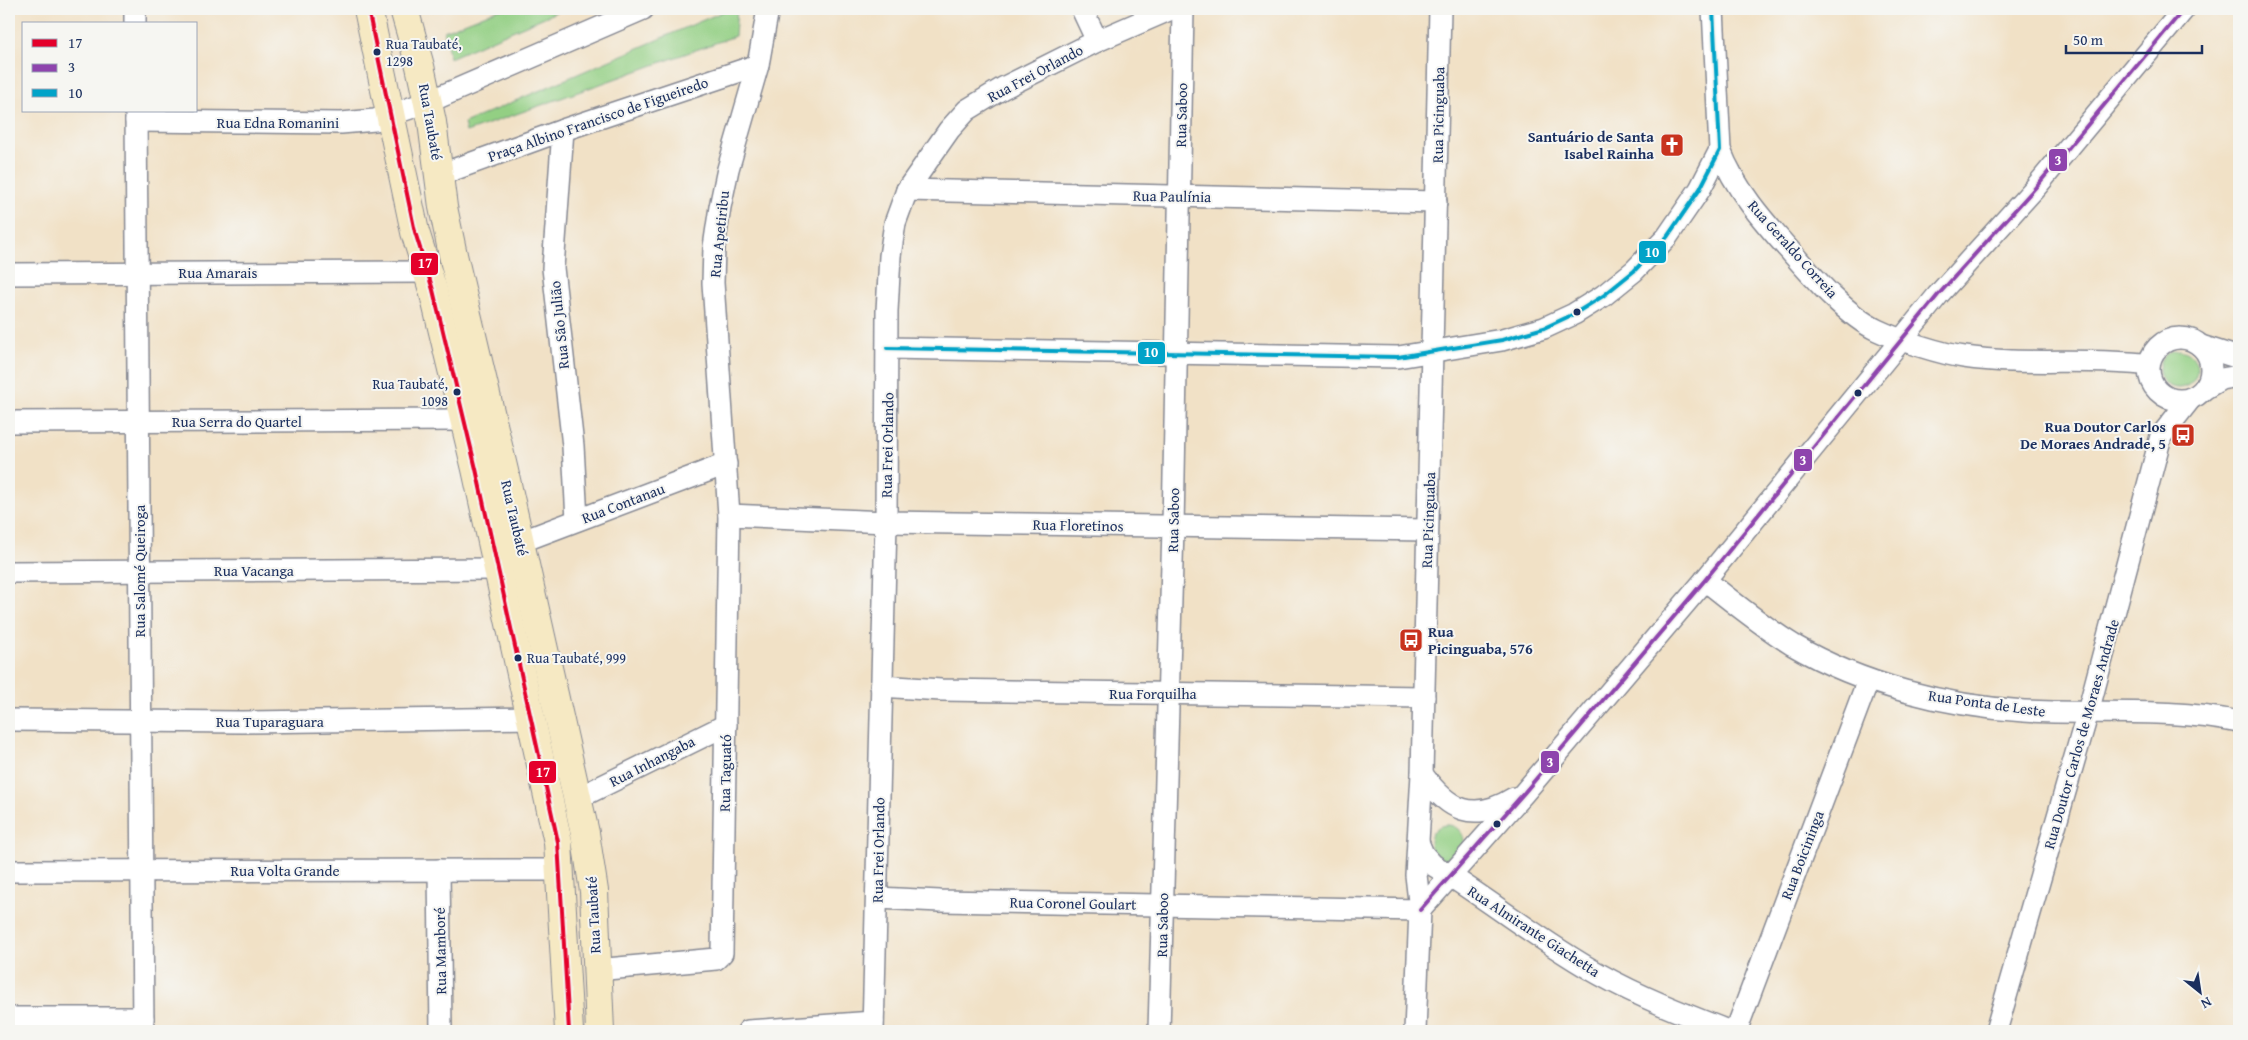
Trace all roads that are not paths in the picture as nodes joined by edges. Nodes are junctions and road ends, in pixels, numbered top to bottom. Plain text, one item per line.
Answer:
1 (135, 9) edge
2 (368, 9) edge
3 (404, 9) edge
4 (643, 9) edge
5 (768, 9) edge
6 (1082, 9) edge
7 (1171, 9) edge
8 (1183, 9) edge
9 (1440, 9) edge
10 (1712, 9) edge
11 (2184, 9) edge
12 (135, 22) edge
13 (1097, 41) junction
14 (758, 65) junction
15 (428, 102) junction
16 (390, 115) junction
17 (136, 116) edge
18 (563, 130) junction
19 (1720, 150) junction
20 (439, 175) junction
21 (907, 190) junction
22 (1180, 196) junction
23 (1436, 202) junction
24 (428, 272) junction
25 (138, 273) junction
26 (9, 274) edge
27 (1901, 339) junction
28 (2201, 346) junction
29 (888, 348) junction
30 (1176, 352) junction
31 (1433, 353) junction
32 (2239, 358) edge
33 (2150, 373) junction
34 (2239, 376) edge
35 (2197, 394) junction
36 (464, 420) junction
37 (9, 422) edge
38 (139, 422) junction
39 (2161, 436) junction
40 (726, 464) junction
41 (729, 515) junction
42 (577, 520) junction
43 (886, 522) junction
44 (1173, 527) junction
45 (1427, 530) junction
46 (520, 542) junction
47 (498, 569) junction
48 (139, 571) junction
49 (9, 572) edge
50 (1705, 580) junction
51 (1868, 680) junction
52 (881, 686) junction
53 (1168, 694) junction
54 (1424, 698) junction
55 (2088, 712) junction
56 (532, 718) junction
57 (9, 720) edge
58 (140, 721) junction
59 (2239, 722) edge
60 (726, 725) junction
61 (1422, 774) junction
62 (1524, 793) junction
63 (578, 798) junction
64 (1418, 842) junction
65 (141, 870) junction
66 (439, 870) junction
67 (561, 870) junction
68 (9, 871) edge
69 (1451, 876) junction
70 (877, 898) junction
71 (1162, 905) junction
72 (1420, 910) junction
73 (596, 970) junction
74 (9, 1018) edge
75 (143, 1025) edge
76 (873, 1027) edge
77 (440, 1031) edge
78 (568, 1031) edge
79 (600, 1031) edge
80 (748, 1031) edge
81 (1159, 1031) edge
82 (1415, 1031) edge
83 (1728, 1031) edge
84 (1736, 1031) edge
85 (1996, 1031) edge

1 - 12 street
2 - 16 main road, Rua Taubaté
3 - 15 main road, Rua Taubaté
4 - 15 street
5 - 14 street, Rua Apetiribu
6 - 13 street
7 - 13 street, Rua Frei Orlando
8 - 22 street, Rua Saboo
9 - 23 street, Rua Picinguaba
10 - 19 street
11 - 27 street
13 - 21 street, Rua Frei Orlando
14 - 18 street, Praça Albino Francisco de Figueiredo
14 - 40 street, Rua Apetiribu
15 - 16 street
15 - 20 main road, Rua Taubaté
16 - 17 street, Rua Edna Romanini
16 - 24 main road, Rua Taubaté
17 - 25 street, Rua Salomé Queiroga
18 - 20 street, Praça Albino Francisco de Figueiredo
18 - 42 street, Rua São Julião
19 - 27 street, Rua Geraldo Correia
19 - 31 street
20 - 46 main road, Rua Taubaté
21 - 22 street, Rua Paulínia
21 - 29 street, Rua Frei Orlando
22 - 23 street, Rua Paulínia
22 - 30 street, Rua Saboo
23 - 31 street, Rua Picinguaba
24 - 25 street, Rua Amarais
24 - 36 main road, Rua Taubaté
25 - 26 street, Rua Amarais
25 - 38 street, Rua Salomé Queiroga
27 - 33 street, Rua Geraldo Correia
27 - 50 street
28 - 32 street
28 - 33 street
28 - 35 street
29 - 30 street
29 - 43 street, Rua Frei Orlando
30 - 31 street
30 - 44 street, Rua Saboo
31 - 45 street, Rua Picinguaba
33 - 35 street
33 - 39 street, Rua Doutor Carlos de Moraes Andrade
34 - 35 street
35 - 39 street, Rua Doutor Carlos de Moraes Andrade
36 - 38 street, Rua Serra do Quartel
36 - 47 main road, Rua Taubaté
37 - 38 street, Rua Serra do Quartel
38 - 48 street, Rua Salomé Queiroga
39 - 55 street, Rua Doutor Carlos de Moraes Andrade
40 - 41 street, Rua Taguató
40 - 42 street, Rua Contanau
41 - 43 street, Rua Floretinos
41 - 60 street, Rua Taguató
42 - 46 street, Rua Contanau
43 - 44 street, Rua Floretinos
43 - 52 street, Rua Frei Orlando
44 - 45 street, Rua Floretinos
44 - 53 street, Rua Saboo
45 - 54 street, Rua Picinguaba
46 - 63 main road, Rua Taubaté
47 - 48 street, Rua Vacanga
47 - 56 main road, Rua Taubaté
48 - 49 street, Rua Vacanga
48 - 58 street, Rua Salomé Queiroga
50 - 51 street, Rua Ponta de Leste
50 - 62 street
51 - 55 street, Rua Ponta de Leste
51 - 84 street, Rua Boicininga
52 - 53 street, Rua Forquilha
52 - 70 street, Rua Frei Orlando
53 - 54 street, Rua Forquilha
53 - 71 street, Rua Saboo
54 - 61 street, Rua Picinguaba
55 - 59 street, Rua Ponta de Leste
55 - 85 street, Rua Doutor Carlos de Moraes Andrade
56 - 58 street, Rua Tuparaguara
56 - 67 main road, Rua Taubaté
57 - 58 street, Rua Tuparaguara
58 - 65 street, Rua Salomé Queiroga
60 - 63 street, Rua Inhangaba
60 - 73 street, Rua Taguató
61 - 62 street
61 - 64 street, Rua Picinguaba
62 - 69 street
63 - 73 main road, Rua Taubaté
64 - 69 street, Rua Almirante Giachetta
64 - 72 street, Rua Picinguaba
65 - 66 street, Rua Volta Grande
65 - 68 street, Rua Volta Grande
65 - 75 street, Rua Salomé Queiroga
66 - 67 street, Rua Volta Grande
66 - 77 street, Rua Mamboré
67 - 78 main road, Rua Taubaté
69 - 72 street
69 - 83 street, Rua Almirante Giachetta
70 - 71 street, Rua Coronel Goulart
70 - 76 street, Rua Frei Orlando
71 - 72 street, Rua Coronel Goulart
71 - 81 street, Rua Saboo
72 - 82 street, Rua Picinguaba
73 - 79 main road, Rua Taubaté
74 - 75 street
76 - 80 street

